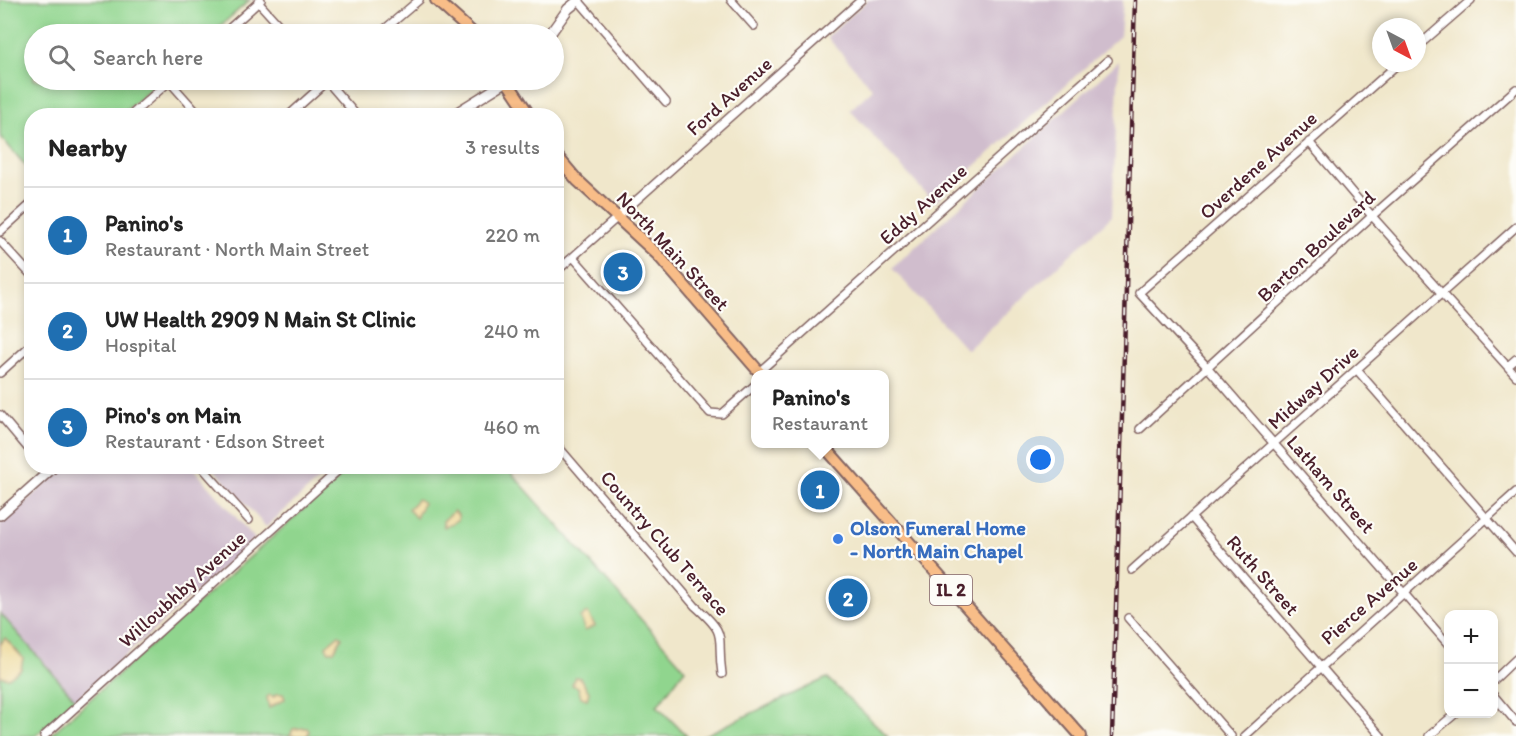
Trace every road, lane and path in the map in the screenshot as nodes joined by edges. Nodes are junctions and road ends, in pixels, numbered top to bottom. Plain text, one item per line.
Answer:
1 (419, 0) edge
2 (436, 0) edge
3 (578, 0) edge
4 (731, 0) edge
5 (861, 0) edge
6 (1471, 0) edge
7 (260, 1) edge
8 (234, 24) edge
9 (279, 24) edge
10 (391, 24) edge
11 (463, 24) edge
12 (557, 24) edge
13 (754, 26) dead end
14 (1426, 39) edge
15 (1108, 60) dead end
16 (1389, 72) edge
17 (1516, 89) edge
18 (159, 90) edge
19 (178, 90) edge
20 (316, 90) edge
21 (335, 90) edge
22 (492, 90) edge
23 (513, 90) edge
24 (666, 102) dead end
25 (139, 108) edge
26 (193, 108) edge
27 (297, 108) edge
28 (350, 108) edge
29 (464, 108) edge
30 (525, 108) edge
31 (1309, 142) junction
32 (564, 164) edge
33 (24, 211) edge
34 (618, 216) junction
35 (1372, 216) junction
36 (1516, 227) edge
37 (0, 232) edge
38 (0, 241) edge
39 (573, 257) junction
40 (564, 265) edge
41 (24, 267) edge
42 (1139, 293) joint
43 (1443, 293) junction
44 (24, 351) edge
45 (1516, 359) edge
46 (1508, 366) junction
47 (1209, 369) junction
48 (757, 370) edge
49 (763, 370) edge
50 (1357, 370) junction
51 (0, 373) edge
52 (1516, 376) edge
53 (751, 388) edge
54 (0, 415) edge
55 (1140, 429) dead end
56 (24, 444) edge
57 (1275, 444) junction
58 (826, 448) edge
59 (564, 453) edge
60 (42, 474) edge
61 (208, 474) edge
62 (334, 474) edge
63 (1516, 492) edge
64 (0, 515) edge
65 (1191, 517) junction
66 (1487, 518) junction
67 (249, 520) dead end
68 (1516, 552) edge
69 (1132, 570) dead end
70 (1404, 593) junction
71 (1128, 618) dead end
72 (1444, 638) edge
73 (1516, 659) edge
74 (1320, 667) junction
75 (722, 674) dead end
76 (1498, 676) edge
77 (1498, 701) edge
78 (1450, 718) edge
79 (1516, 722) edge
80 (44, 736) edge
81 (1081, 736) edge
82 (1231, 736) edge
83 (1245, 736) edge
84 (1381, 736) edge
85 (1429, 736) edge

1 - 10 street
2 - 11 main road
3 - 12 street
3 - 24 street
4 - 13 street
5 - 34 street, Ford Avenue
6 - 14 street
7 - 8 street
7 - 9 street
15 - 49 street, Eddy Avenue
16 - 31 street, Overdene Avenue
17 - 35 street, Barton Boulevard
18 - 25 street
19 - 26 street
20 - 27 street
21 - 28 street
22 - 29 street
23 - 30 main road
31 - 35 street
31 - 42 street, Overdene Avenue
32 - 34 main road, North Main Street
33 - 37 street
34 - 39 street
34 - 48 main road, North Main Street
35 - 43 street
35 - 47 street, Barton Boulevard
36 - 43 street, Midway Drive
38 - 41 street
39 - 40 street
39 - 53 street
42 - 47 street, Latham Street
43 - 46 street
43 - 50 street, Midway Drive
44 - 51 street
45 - 46 street
46 - 52 street
47 - 55 street, Barton Boulevard
47 - 57 street, Latham Street
50 - 57 street, Midway Drive
50 - 66 street
54 - 56 street
57 - 65 street, Midway Drive
57 - 70 street, Latham Street
58 - 81 main road, IL 2
59 - 75 street, Country Club Terrace
60 - 64 street
61 - 67 street
62 - 80 street, Willoubhby Avenue
63 - 66 street, Pierce Avenue
65 - 69 street, Midway Drive
65 - 74 street, Ruth Street
66 - 68 street
66 - 70 street, Pierce Avenue
70 - 72 street, Latham Street
70 - 74 street, Pierce Avenue
71 - 82 street
73 - 76 street
74 - 83 street, Pierce Avenue
74 - 84 street, Ruth Street
77 - 79 street
78 - 85 street

